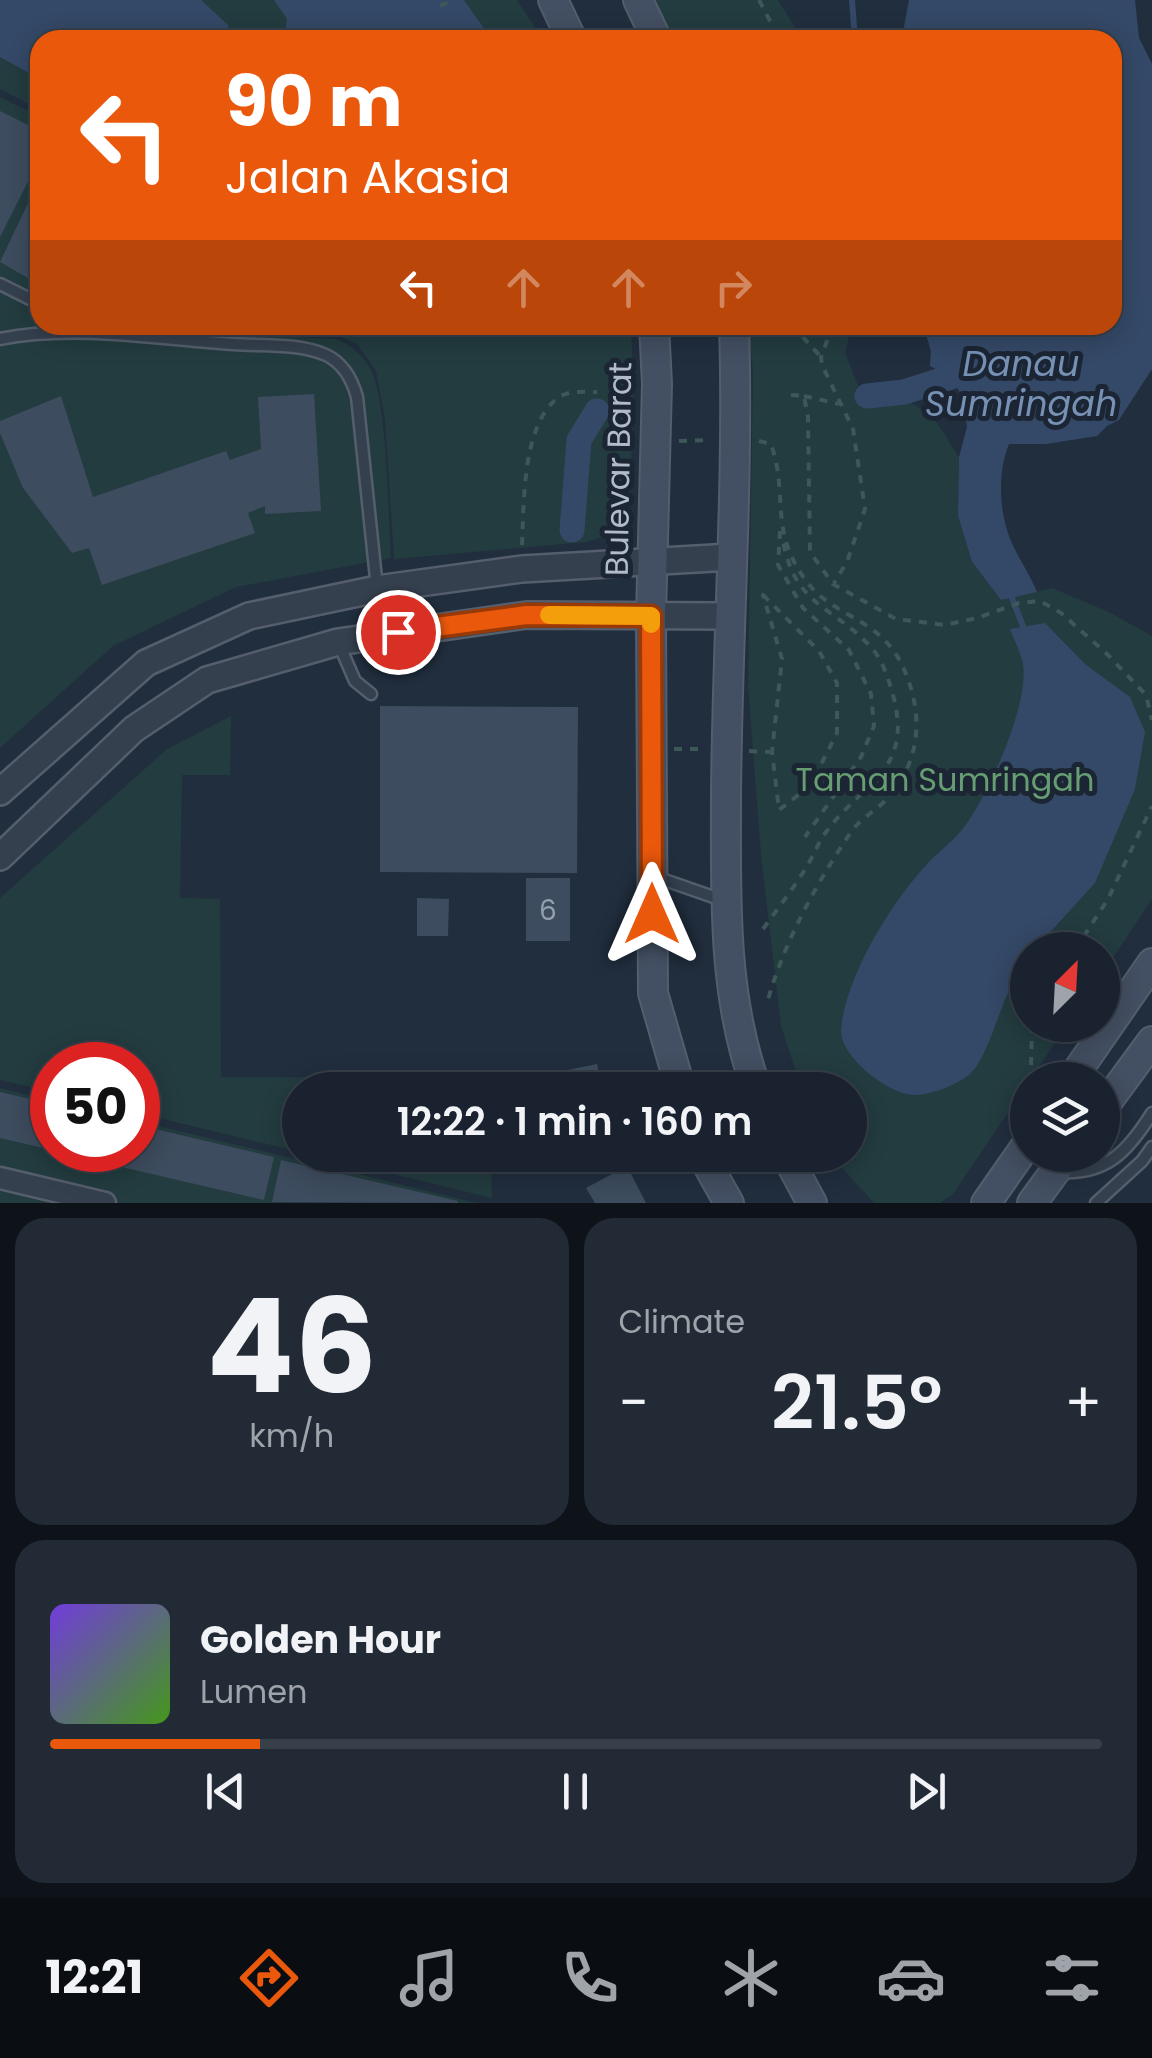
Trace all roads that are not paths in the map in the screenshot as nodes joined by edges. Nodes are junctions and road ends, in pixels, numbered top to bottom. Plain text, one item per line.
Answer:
1 (554, 0) edge
2 (638, 0) edge
3 (568, 30) edge
4 (652, 30) edge
5 (0, 284) edge
6 (30, 299) edge
7 (30, 335) edge
8 (84, 335) edge
9 (654, 335) edge
10 (734, 335) edge
11 (104, 336) joint
12 (0, 339) edge
13 (731, 557) junction
14 (653, 561) junction
15 (377, 589) junction
16 (651, 616) junction
17 (728, 616) junction
18 (338, 642) junction
19 (371, 694) dead end
20 (0, 792) edge
21 (0, 857) edge
22 (652, 876) junction
23 (726, 902) junction
24 (1152, 963) edge
25 (1152, 1041) edge
26 (1083, 1062) edge
27 (676, 1072) edge
28 (750, 1072) edge
29 (1120, 1085) edge
30 (1152, 1113) edge
31 (1152, 1148) edge
32 (1120, 1156) edge
33 (1010, 1169) edge
34 (711, 1172) edge
35 (795, 1172) edge
36 (1055, 1172) edge
37 (0, 1178) edge
38 (105, 1203) edge
39 (728, 1203) edge
40 (812, 1203) edge
41 (986, 1203) edge
42 (1032, 1203) edge
43 (1096, 1203) edge

1 - 3 main road
2 - 4 main road
5 - 6 lane
7 - 12 lane
8 - 11 lane
9 - 14 main road, Bulevar Barat
10 - 13 main road
11 - 15 lane
13 - 14 street
13 - 17 main road
14 - 15 street
14 - 16 main road, Bulevar Barat
15 - 20 street
16 - 17 street
16 - 18 street
16 - 22 main road, Bulevar Barat
17 - 23 main road
18 - 19 lane
18 - 21 street
22 - 23 lane
22 - 27 main road, Bulevar Barat
23 - 28 main road
24 - 26 main road
25 - 29 main road
30 - 32 lane
31 - 43 lane
33 - 41 main road
34 - 39 main road
35 - 40 main road
36 - 42 main road
37 - 38 street

